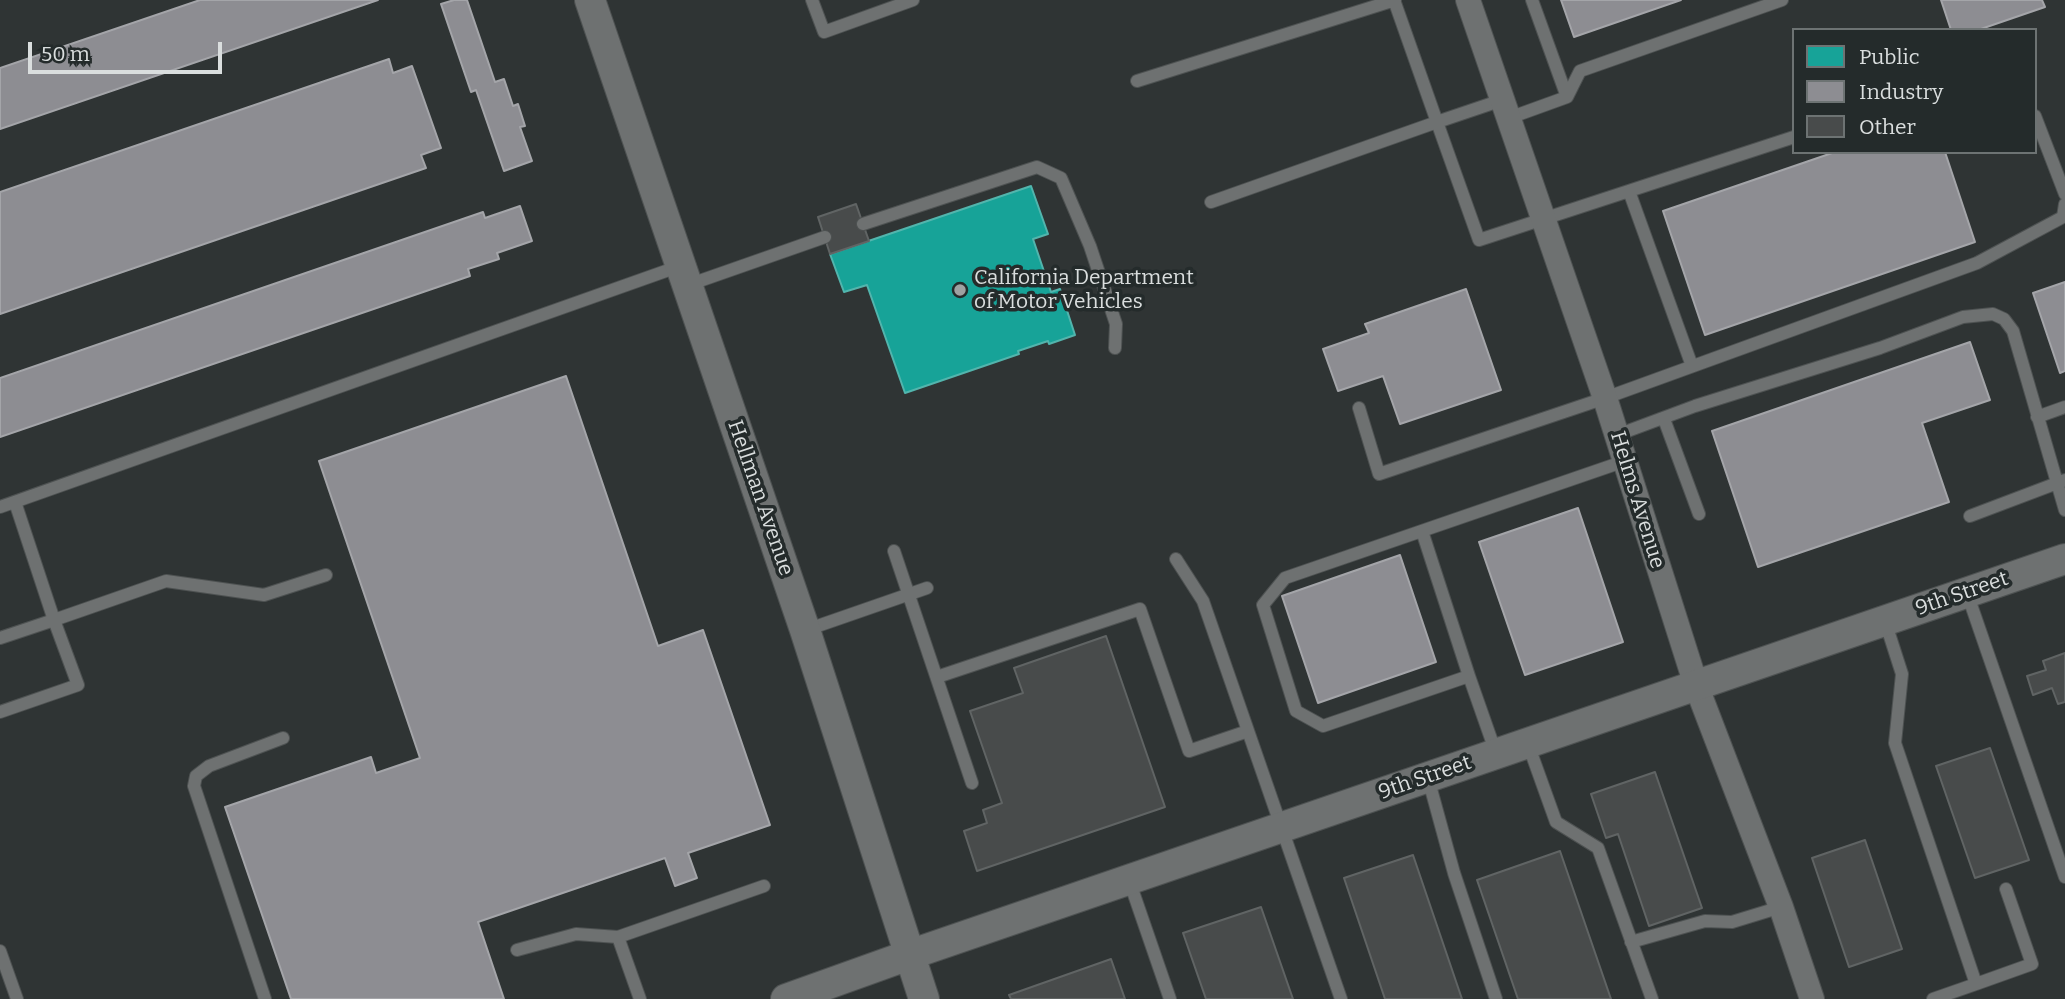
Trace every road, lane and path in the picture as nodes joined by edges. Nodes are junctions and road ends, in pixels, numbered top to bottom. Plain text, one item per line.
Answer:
1 (590, 0) edge
2 (812, 0) edge
3 (913, 0) edge
4 (1394, 0) edge
5 (1468, 0) edge
6 (1532, 0) edge
7 (1782, 0) edge
8 (1137, 81) dead end
9 (1567, 97) junction
10 (1506, 109) junction
11 (2037, 121) edge
12 (1437, 122) junction
13 (1792, 138) edge
14 (1629, 191) junction
15 (2065, 194) edge
16 (1211, 202) dead end
17 (2065, 204) edge
18 (1544, 220) junction
19 (863, 224) dead end
20 (825, 237) dead end
21 (684, 275) junction
22 (1115, 348) dead end
23 (1692, 366) junction
24 (1605, 398) junction
25 (2065, 407) edge
26 (1359, 408) dead end
27 (2037, 417) junction
28 (1664, 418) junction
29 (1617, 435) junction
30 (1625, 461) junction
31 (2061, 482) edge
32 (15, 502) junction
33 (0, 507) edge
34 (2065, 510) edge
35 (1699, 514) dead end
36 (1970, 516) dead end
37 (1422, 531) junction
38 (894, 551) dead end
39 (1177, 559) dead end
40 (2064, 563) edge
41 (326, 575) dead end
42 (927, 587) dead end
43 (1967, 593) junction
44 (909, 594) junction
45 (54, 620) junction
46 (1885, 620) junction
47 (806, 631) junction
48 (0, 638) edge
49 (1469, 676) junction
50 (937, 677) junction
51 (1696, 685) junction
52 (0, 712) edge
53 (1248, 732) junction
54 (283, 738) dead end
55 (1527, 743) junction
56 (1496, 754) junction
57 (1428, 778) junction
58 (972, 783) dead end
59 (1281, 828) junction
60 (2065, 877) edge
61 (1128, 879) junction
62 (764, 886) dead end
63 (2006, 889) dead end
64 (1781, 907) junction
65 (618, 937) junction
66 (1631, 942) junction
67 (517, 950) dead end
68 (0, 951) edge
69 (909, 954) junction
70 (1976, 984) junction
71 (17, 999) edge
72 (265, 999) edge
73 (640, 999) edge
74 (786, 999) edge
75 (924, 999) edge
76 (1170, 999) edge
77 (1341, 999) edge
78 (1496, 999) edge
79 (1652, 999) edge
80 (1812, 999) edge
81 (1933, 999) edge

1 - 21 street, Hellman Avenue
2 - 3 lane
4 - 8 lane
4 - 12 lane
5 - 10 street, Helms Avenue
6 - 9 lane
7 - 9 lane
9 - 10 lane
10 - 12 lane
10 - 18 street, Helms Avenue
11 - 15 lane
12 - 16 lane
12 - 18 lane
13 - 14 lane
14 - 18 lane
14 - 23 lane
17 - 23 lane
18 - 24 street, Helms Avenue
19 - 22 lane
20 - 21 lane
21 - 32 lane
21 - 47 street, Hellman Avenue
23 - 24 lane
24 - 26 lane
24 - 29 street, Helms Avenue
25 - 27 lane
27 - 28 lane
27 - 31 lane
28 - 29 lane
28 - 35 lane
29 - 30 street, Helms Avenue
30 - 37 lane
30 - 51 street, Helms Avenue
31 - 34 lane
31 - 36 lane
32 - 33 lane
32 - 45 lane
37 - 49 lane
37 - 49 lane
38 - 44 lane
39 - 53 lane
40 - 43 street, 9th Street
41 - 45 lane
42 - 44 lane
43 - 46 street, 9th Street
43 - 60 lane
44 - 47 lane
44 - 50 lane
45 - 48 lane
45 - 52 lane
46 - 51 street, 9th Street
46 - 70 lane
47 - 69 street, Hellman Avenue
49 - 56 lane
50 - 53 lane
50 - 58 lane
51 - 55 street, 9th Street
51 - 64 street, Helms Avenue
53 - 59 lane
54 - 72 lane
55 - 56 street, 9th Street
55 - 66 lane
56 - 57 street, 9th Street
57 - 59 street, 9th Street
57 - 78 lane
59 - 61 street, 9th Street
59 - 77 lane
61 - 69 street, 9th Street
61 - 76 lane
62 - 65 lane
63 - 70 lane
64 - 66 lane
64 - 80 street, Helms Avenue
65 - 67 lane
65 - 73 lane
66 - 79 lane
68 - 71 lane
69 - 74 street, 9th Street
69 - 75 street, Hellman Avenue
70 - 81 lane

